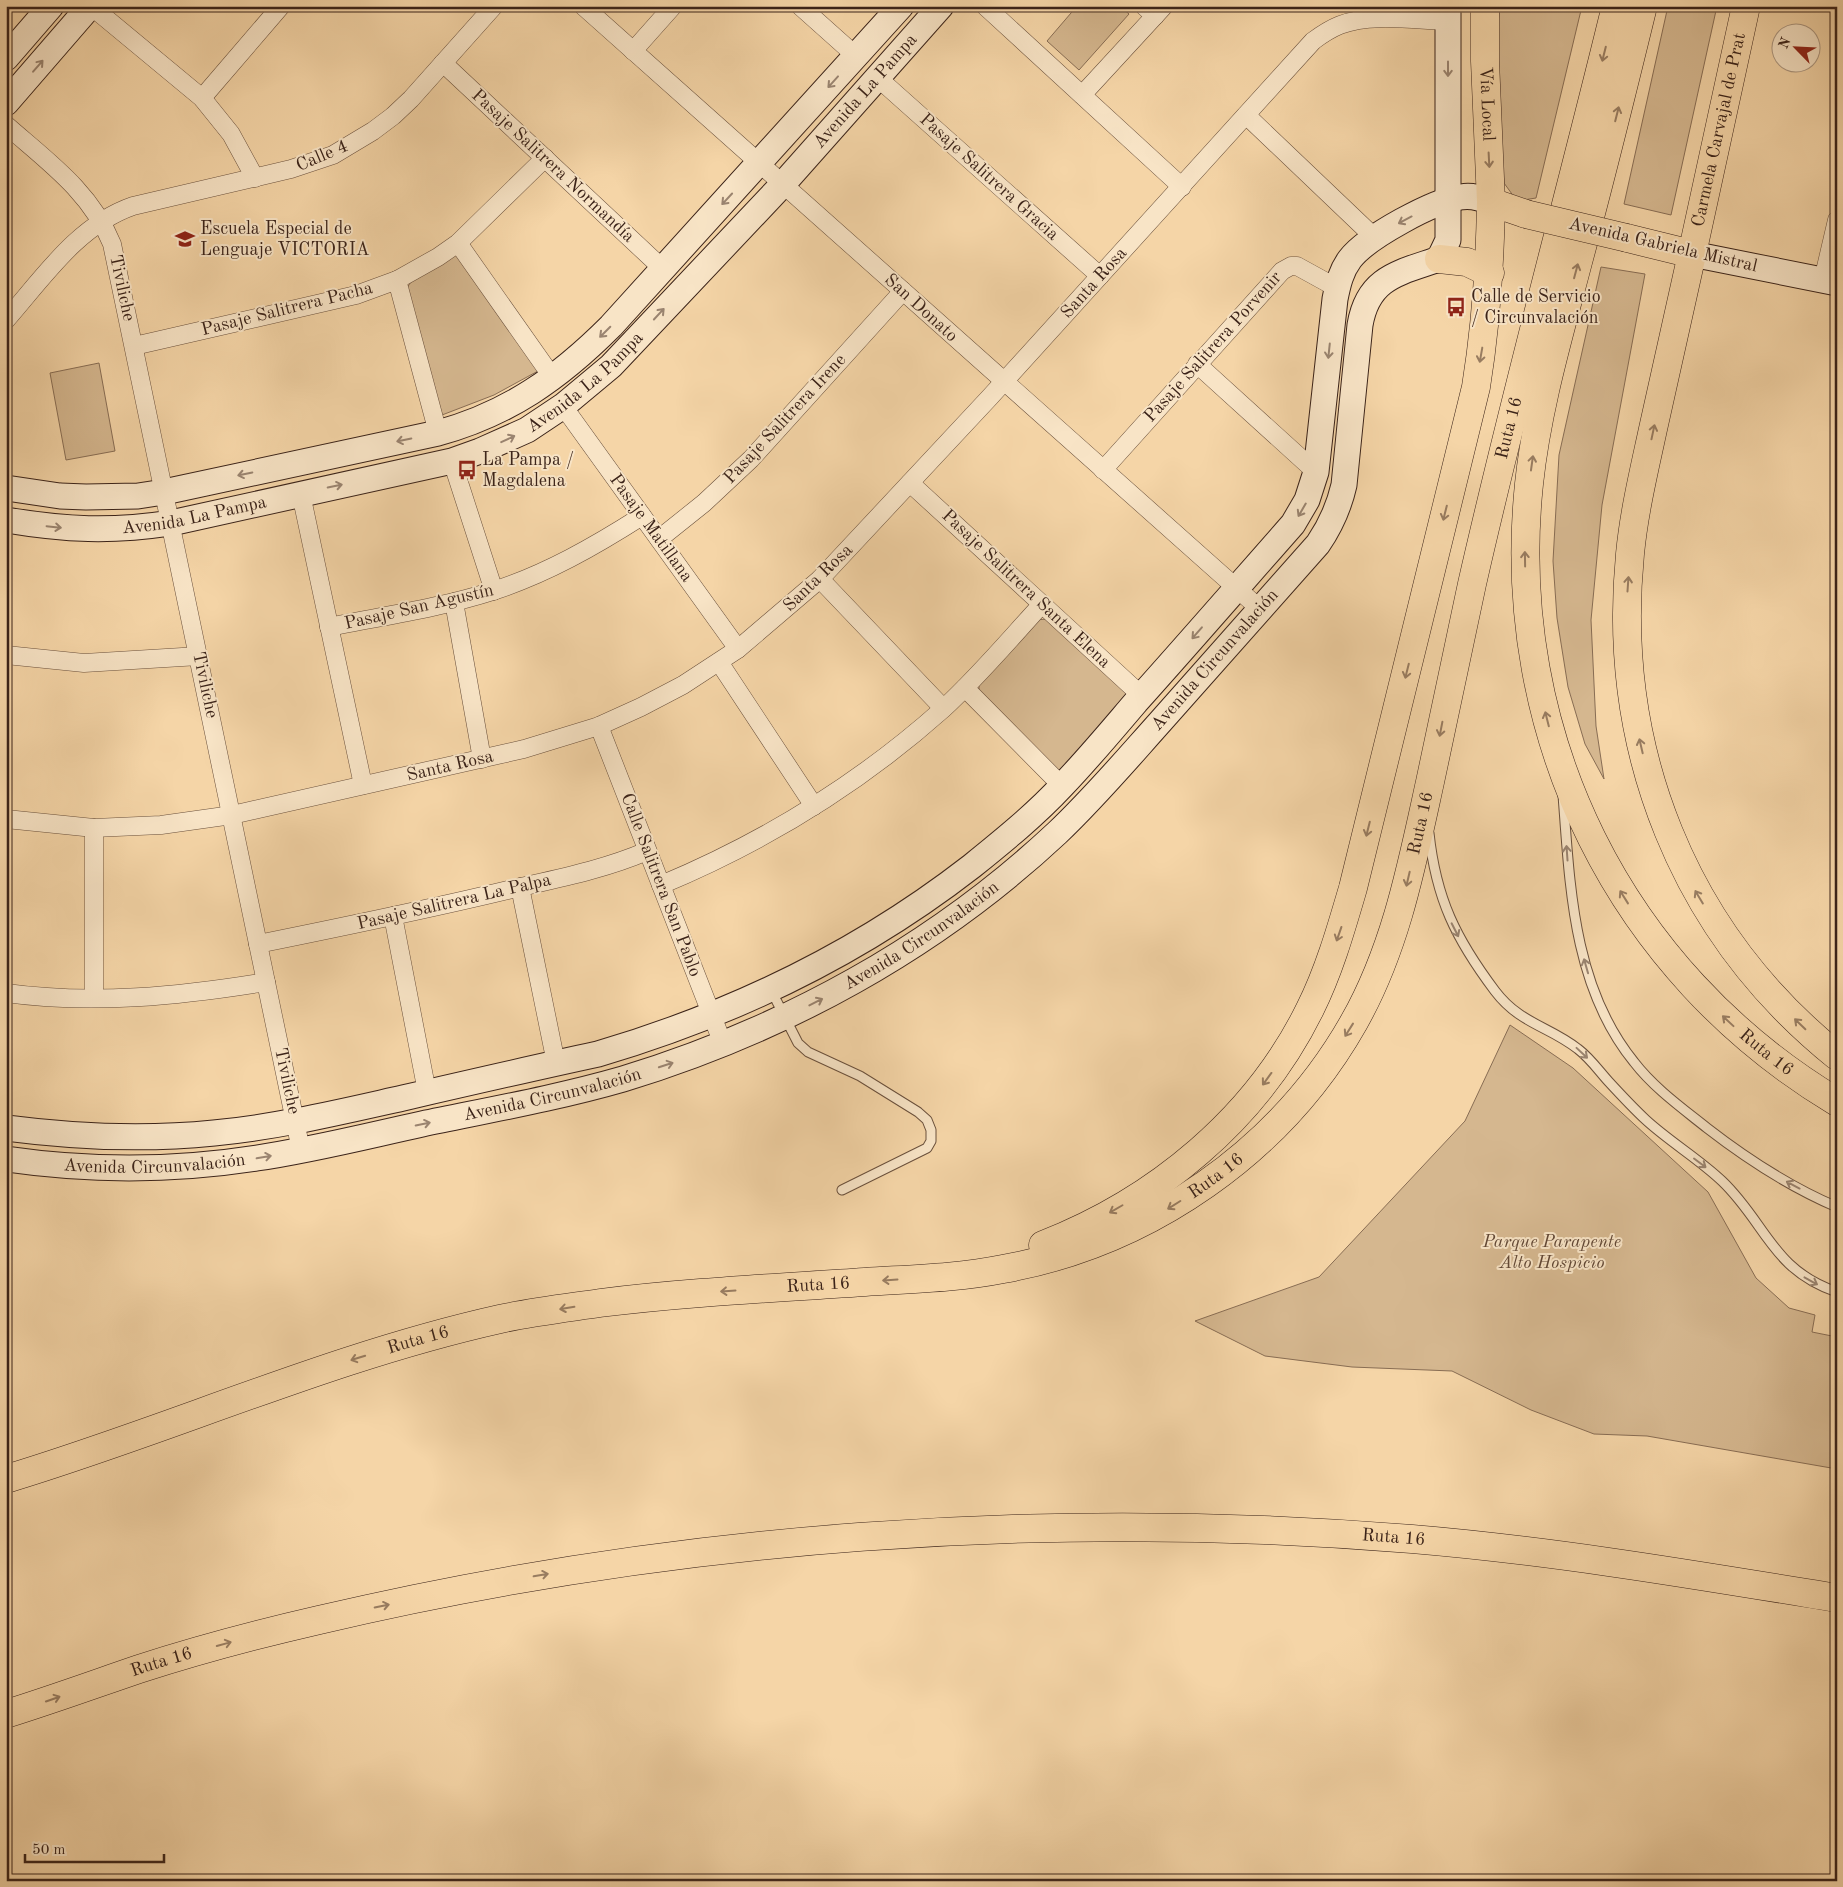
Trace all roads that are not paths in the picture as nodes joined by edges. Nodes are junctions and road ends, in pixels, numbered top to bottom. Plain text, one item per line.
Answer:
1 (51, 6) edge
2 (91, 6) edge
3 (281, 6) edge
4 (494, 6) edge
5 (583, 6) edge
6 (673, 6) edge
7 (800, 6) edge
8 (901, 6) edge
9 (942, 6) edge
10 (985, 6) edge
11 (1485, 6) edge
12 (1616, 6) edge
13 (1643, 6) edge
14 (1746, 6) edge
15 (1154, 10) edge
16 (1448, 13) edge
17 (633, 51) junction
18 (856, 56) junction
19 (6, 58) edge
20 (444, 63) junction
21 (878, 78) junction
22 (1082, 95) junction
23 (202, 98) junction
24 (6, 102) edge
25 (1246, 115) junction
26 (6, 125) edge
27 (545, 158) junction
28 (760, 164) junction
29 (255, 178) junction
30 (783, 184) junction
31 (1182, 187) junction
32 (1449, 200) junction
33 (1491, 202) junction
34 (1837, 220) edge
35 (102, 221) junction
36 (1375, 238) junction
37 (458, 243) junction
38 (1692, 254) junction
39 (1439, 259) junction
40 (663, 269) junction
41 (1490, 273) junction
42 (1100, 276) junction
43 (397, 280) junction
44 (1830, 281) edge
45 (1337, 288) junction
46 (903, 291) junction
47 (6, 320) edge
48 (134, 346) junction
49 (1197, 364) junction
50 (552, 378) junction
51 (1004, 381) junction
52 (563, 406) junction
53 (438, 433) junction
54 (452, 460) junction
55 (1103, 470) junction
56 (1316, 472) junction
57 (910, 482) junction
58 (6, 488) edge
59 (164, 492) junction
60 (301, 494) junction
61 (642, 516) junction
62 (6, 520) edge
63 (171, 522) junction
64 (658, 539) junction
65 (820, 579) junction
66 (1237, 588) junction
67 (494, 591) junction
68 (454, 602) junction
69 (1042, 604) junction
70 (1260, 609) junction
71 (329, 627) junction
72 (738, 649) junction
73 (6, 655) edge
74 (199, 656) junction
75 (719, 662) junction
76 (965, 688) junction
77 (1142, 696) junction
78 (943, 708) junction
79 (599, 726) junction
80 (482, 759) junction
81 (1434, 763) junction
82 (1561, 766) junction
83 (363, 786) junction
84 (1062, 786) junction
85 (814, 806) junction
86 (232, 815) junction
87 (6, 819) edge
88 (94, 828) junction
89 (648, 851) junction
90 (661, 886) junction
91 (520, 887) junction
92 (394, 916) junction
93 (258, 944) junction
94 (266, 982) junction
95 (771, 990) junction
96 (6, 993) edge
97 (94, 998) junction
98 (712, 1016) junction
99 (784, 1018) junction
100 (723, 1044) junction
101 (1837, 1056) edge
102 (556, 1063) junction
103 (427, 1092) junction
104 (1837, 1102) edge
105 (295, 1122) junction
106 (6, 1128) edge
107 (301, 1150) junction
108 (6, 1159) edge
109 (842, 1190) dead end
110 (1837, 1207) edge
111 (939, 1277) junction
112 (1837, 1292) edge
113 (6, 1480) edge
114 (1837, 1598) edge
115 (6, 1714) edge

1 - 19 street
2 - 23 street
24 -> 2 street
3 - 23 street
4 - 20 street, Calle 4
5 - 17 street, San Donato
6 - 17 street
7 - 18 street
8 - 18 street, Avenida La Pampa
9 - 21 street, Avenida La Pampa
10 - 22 street
11 -> 33 main road, Vía Local
12 -> 81 main road, Ruta 16
82 -> 13 main road, Ruta 16
14 - 38 main road, Carmela Carvajal de Prat
15 - 22 street
16 - 25 street, Santa Rosa
16 -> 32 street
17 - 28 street, San Donato
18 -> 28 street, Avenida La Pampa
20 - 27 street, Pasaje Salitrera Normandía
20 - 29 street, Calle 4
21 - 30 street, Avenida La Pampa
21 - 42 street, Pasaje Salitrera Gracia
22 - 31 street
23 - 29 street
25 - 31 street, Santa Rosa
25 - 36 street
26 - 35 street, Tiviliche
27 - 37 street, Pasaje Salitrera Pacha
27 - 40 street, Pasaje Salitrera Normandía
28 - 30 street, San Donato
28 -> 40 street, Avenida La Pampa
29 - 35 street, Calle 4
30 - 46 street, San Donato
52 -> 30 street, Avenida La Pampa
31 - 42 street, Santa Rosa
32 - 33 street, Avenida Circunvalación
32 -> 36 street, Avenida Circunvalación
32 - 39 street
33 - 38 main road, Avenida Gabriela Mistral, bridge
33 - 41 main road, Vía Local
34 - 44 street
35 - 47 street, Calle 4
35 - 48 street, Tiviliche
36 - 45 street, Avenida Circunvalación
37 - 43 street, Pasaje Salitrera Pacha
37 - 50 street
38 - 44 street, Avenida Gabriela Mistral
101 -> 38 main road, Carmela Carvajal de Prat
39 - 41 main road
39 - 70 street, Avenida Circunvalación
40 -> 50 street, Avenida La Pampa
41 -> 111 main road, Vía Local
42 - 51 street, Santa Rosa
43 - 48 street, Pasaje Salitrera Pacha
43 - 53 street
45 - 49 street, Pasaje Salitrera Porvenir
45 -> 56 street, Avenida Circunvalación
46 - 51 street, San Donato
46 - 64 street, Pasaje Salitrera Irene
48 - 59 street, Tiviliche
49 - 55 street, Pasaje Salitrera Porvenir
49 - 56 street
50 - 53 street, Avenida La Pampa
51 - 55 street, San Donato
51 - 57 street, Santa Rosa
54 -> 52 street, Avenida La Pampa
52 - 61 street, Pasaje Matillana
53 -> 59 street, Avenida La Pampa
60 -> 54 street, Avenida La Pampa
54 - 67 street
55 - 66 street, San Donato
56 -> 66 street, Avenida Circunvalación
57 - 65 street, Santa Rosa
57 - 69 street, Pasaje Salitrera Santa Elena
58 - 59 street, Avenida La Pampa
59 - 63 street, Tiviliche
60 - 63 street, Avenida La Pampa
60 - 71 street
61 - 64 street, Pasaje Matillana
61 - 67 street, Pasaje San Agustín
62 -> 63 street, Avenida La Pampa
63 - 74 street, Tiviliche
64 - 72 street, Pasaje Matillana
65 - 72 street, Santa Rosa
65 - 78 street
66 - 70 street, San Donato
66 -> 77 street, Avenida Circunvalación
67 - 68 street, Pasaje San Agustín
68 - 71 street, Pasaje San Agustín
68 - 80 street
69 - 76 street
69 - 77 street, Pasaje Salitrera Santa Elena
99 -> 70 street, Avenida Circunvalación
71 - 83 street
72 - 75 street, Santa Rosa
73 - 74 street
74 - 86 street, Tiviliche
75 - 79 street, Santa Rosa
75 - 85 street
76 - 78 street
76 - 84 street
77 - 84 street, Avenida Circunvalación
78 - 85 street
79 - 80 street, Santa Rosa
79 - 89 street, Calle Salitrera San Pablo
80 - 83 street, Santa Rosa
81 -> 111 main road, Ruta 16
81 -> 112 lane
104 -> 82 main road, Ruta 16
110 -> 82 lane
83 - 86 street, Santa Rosa
84 - 95 street, Avenida Circunvalación
85 - 90 street
86 - 88 street, Santa Rosa
86 - 93 street, Tiviliche
87 - 88 street, Santa Rosa
88 - 97 street
89 - 90 street, Calle Salitrera San Pablo
89 - 91 street, Pasaje Salitrera La Palpa
90 - 98 street, Calle Salitrera San Pablo
91 - 92 street, Pasaje Salitrera La Palpa
91 - 102 street
92 - 93 street, Pasaje Salitrera La Palpa
92 - 103 street
93 - 94 street, Tiviliche
94 - 97 street
94 - 105 street, Tiviliche
95 - 98 street, Avenida Circunvalación
95 - 99 lane
96 - 97 street
98 - 100 street, Calle Salitrera San Pablo
98 - 102 street, Avenida Circunvalación
99 - 100 street, Avenida Circunvalación
99 - 109 lane
107 -> 100 street, Avenida Circunvalación
102 - 103 street, Avenida Circunvalación
103 - 105 street, Avenida Circunvalación
105 - 106 street, Avenida Circunvalación
105 - 107 street, Tiviliche
108 -> 107 street, Avenida Circunvalación
111 -> 113 main road, Ruta 16
115 -> 114 main road, Ruta 16

